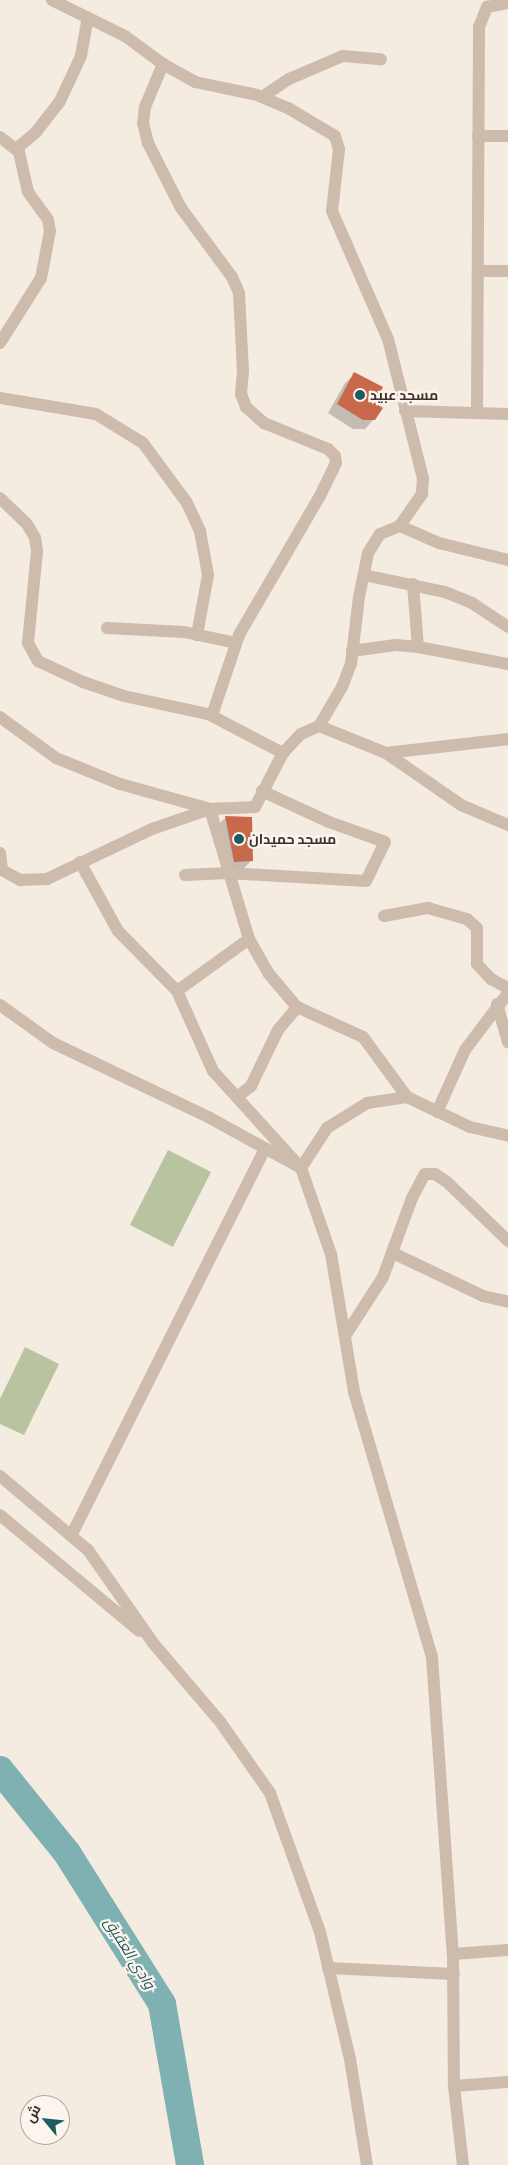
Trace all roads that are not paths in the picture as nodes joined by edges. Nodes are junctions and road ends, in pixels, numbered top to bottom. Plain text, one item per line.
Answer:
1 (59, 2) edge
2 (508, 3) edge
3 (88, 18) junction
4 (381, 59) dead end
5 (163, 64) junction
6 (262, 97) junction
7 (478, 136) junction
8 (508, 136) edge
9 (0, 137) edge
10 (16, 148) junction
11 (478, 271) junction
12 (508, 271) edge
13 (0, 343) edge
14 (0, 398) edge
15 (405, 411) junction
16 (477, 413) junction
17 (508, 414) edge
18 (0, 498) edge
19 (400, 526) junction
20 (508, 560) edge
21 (364, 575) junction
22 (413, 584) junction
23 (508, 626) edge
24 (107, 628) dead end
25 (197, 635) junction
26 (236, 643) junction
27 (418, 647) junction
28 (352, 651) junction
29 (508, 664) edge
30 (212, 715) junction
31 (0, 717) edge
32 (319, 726) junction
33 (508, 739) edge
34 (283, 753) junction
35 (386, 754) junction
36 (262, 791) junction
37 (210, 809) junction
38 (508, 825) edge
39 (0, 853) edge
40 (80, 862) junction
41 (227, 873) junction
42 (185, 875) dead end
43 (384, 916) dead end
44 (249, 939) junction
45 (508, 988) edge
46 (177, 991) junction
47 (508, 993) edge
48 (497, 1004) junction
49 (0, 1005) edge
50 (297, 1007) junction
51 (508, 1042) edge
52 (236, 1097) junction
53 (406, 1097) junction
54 (437, 1112) junction
55 (508, 1136) edge
56 (266, 1149) junction
57 (301, 1168) junction
58 (508, 1241) edge
59 (393, 1253) junction
60 (508, 1302) edge
61 (345, 1336) junction
62 (0, 1476) edge
63 (0, 1515) edge
64 (71, 1536) junction
65 (153, 1643) junction
66 (508, 1950) edge
67 (453, 1954) junction
68 (328, 1968) junction
69 (454, 1974) junction
70 (508, 2082) edge
71 (454, 2086) junction
72 (367, 2165) edge
73 (463, 2165) edge

1 - 3 street
2 - 7 street
3 - 5 street
3 - 10 street
4 - 6 street
5 - 6 street
5 - 26 street
6 - 15 street
7 - 8 street
7 - 11 street
9 - 10 street
10 - 13 street
11 - 12 street
11 - 16 street
14 - 25 street
15 - 16 street
15 - 19 street
16 - 17 street
18 - 30 street
19 - 20 street
19 - 21 street
21 - 22 street
21 - 28 street
22 - 23 street
22 - 27 street
24 - 25 street
25 - 26 street
26 - 30 street
27 - 28 street
27 - 29 street
28 - 32 street
30 - 34 street
31 - 37 street
32 - 34 street
32 - 35 street
33 - 35 street
34 - 36 street
35 - 38 street
36 - 37 street
36 - 41 street
37 - 40 street
37 - 41 street
39 - 40 street
40 - 46 street
41 - 42 street
41 - 44 street
43 - 45 street
44 - 46 street
44 - 50 street
46 - 52 street
47 - 48 street
48 - 51 street
48 - 54 street
49 - 56 street
50 - 52 street
50 - 53 street
52 - 57 street
53 - 54 street
53 - 57 street
54 - 55 street
56 - 57 street
56 - 64 street
57 - 61 street
58 - 59 street
59 - 60 street
59 - 61 street
61 - 67 street
62 - 64 street
63 - 65 street
64 - 65 street
65 - 68 street
66 - 67 street
67 - 69 street
68 - 69 street
68 - 72 street
69 - 71 street
70 - 71 street
71 - 73 street

